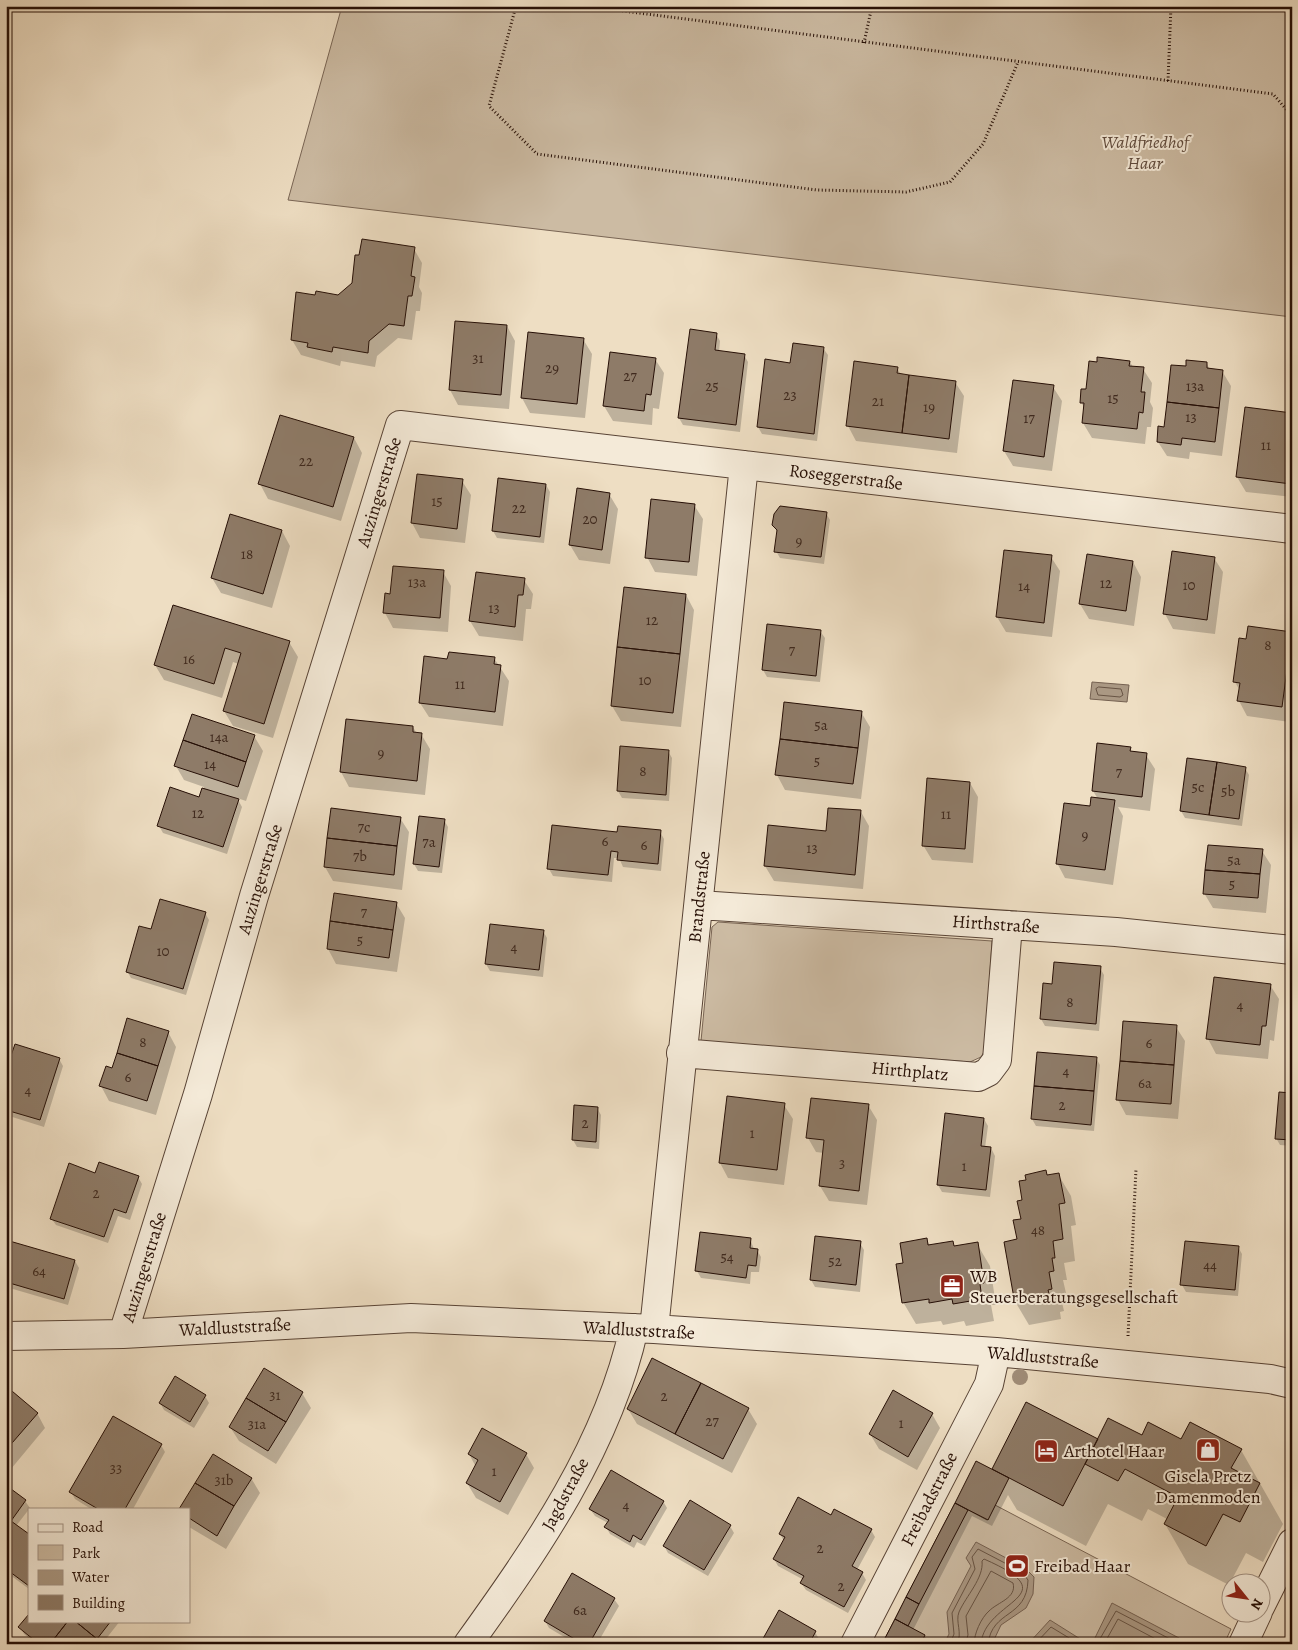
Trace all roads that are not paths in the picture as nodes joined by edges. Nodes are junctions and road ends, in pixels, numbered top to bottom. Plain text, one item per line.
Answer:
1 (400, 425) joint
2 (744, 465) junction
3 (1292, 529) edge
4 (699, 905) junction
5 (1008, 925) junction
6 (1292, 950) edge
7 (681, 1053) junction
8 (644, 1329) junction
9 (123, 1334) junction
10 (6, 1336) edge
11 (996, 1352) junction
12 (1285, 1379) edge
13 (1292, 1543) edge
14 (1270, 1587) edge
15 (1253, 1622) edge
16 (468, 1644) edge
17 (855, 1644) edge
18 (1243, 1644) edge

1 - 2 street, Roseggerstraße
1 - 9 street, Auzingerstraße
2 - 3 street, Roseggerstraße
2 - 4 street, Brandstraße
4 - 5 street, Hirthstraße
4 - 7 street, Brandstraße
5 - 6 street, Hirthstraße
5 - 7 street, Hirthplatz
7 - 8 street, Brandstraße
8 - 9 street, Waldluststraße
8 - 11 street, Waldluststraße
8 - 16 street, Jagdstraße
9 - 10 street, Waldluststraße
11 - 12 street, Waldluststraße
11 - 17 street, Freibadstraße
13 - 14 street
15 - 18 street

